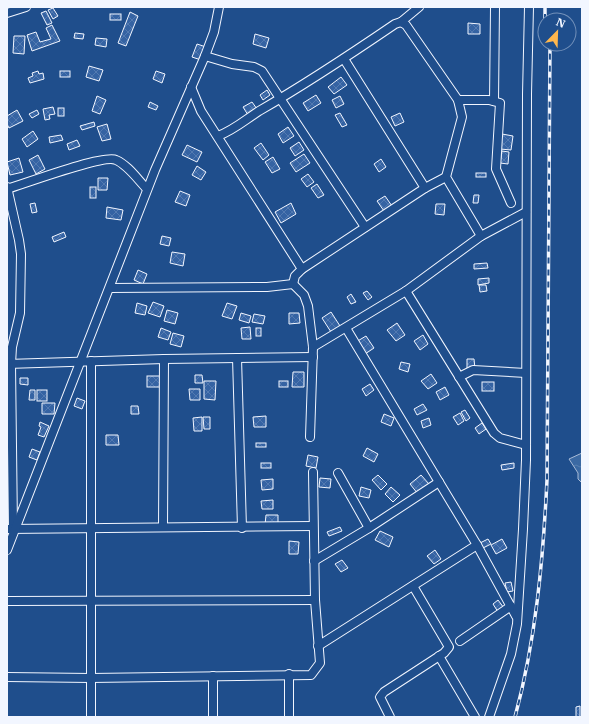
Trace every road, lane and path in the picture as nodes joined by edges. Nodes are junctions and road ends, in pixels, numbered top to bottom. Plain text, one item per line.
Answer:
1 (26, 7) edge
2 (219, 7) edge
3 (419, 7) edge
4 (495, 7) edge
5 (529, 7) edge
6 (7, 13) edge
7 (401, 22) junction
8 (205, 56) junction
9 (344, 59) junction
10 (191, 87) junction
11 (280, 99) junction
12 (458, 100) junction
13 (494, 101) junction
14 (231, 131) junction
15 (218, 136) junction
16 (225, 147) junction
17 (446, 177) junction
18 (7, 188) edge
19 (425, 188) junction
20 (147, 189) junction
21 (511, 203) dead end
22 (526, 212) junction
23 (365, 227) junction
24 (481, 236) junction
25 (302, 269) junction
26 (114, 277) junction
27 (293, 284) junction
28 (123, 287) junction
29 (110, 288) junction
30 (406, 291) junction
31 (346, 328) junction
32 (313, 347) junction
33 (313, 357) junction
34 (237, 358) junction
35 (164, 359) junction
36 (81, 361) junction
37 (91, 361) junction
38 (9, 364) edge
39 (526, 373) junction
40 (459, 377) junction
41 (310, 437) dead end
42 (526, 445) junction
43 (313, 472) dead end
44 (338, 473) dead end
45 (439, 482) junction
46 (313, 526) junction
47 (163, 527) junction
48 (92, 528) junction
49 (242, 528) junction
50 (369, 528) junction
51 (12, 529) edge
52 (476, 545) junction
53 (7, 550) edge
54 (314, 561) junction
55 (413, 586) junction
56 (315, 600) junction
57 (7, 601) edge
58 (91, 601) junction
59 (511, 606) junction
60 (517, 618) junction
61 (460, 641) dead end
62 (318, 646) junction
63 (439, 656) junction
64 (289, 674) junction
65 (213, 676) junction
66 (7, 677) edge
67 (91, 678) junction
68 (91, 717) edge
69 (213, 717) edge
70 (289, 717) edge
71 (390, 717) edge
72 (475, 717) edge
73 (489, 717) edge

1 - 6 street
2 - 8 street
3 - 7 street
4 - 13 street
5 - 22 street
7 - 9 street
7 - 12 street
8 - 10 street
8 - 11 street
9 - 11 street
9 - 19 street
10 - 15 street
10 - 20 street
11 - 14 street
11 - 23 street
12 - 13 street
12 - 17 street
13 - 21 street
14 - 15 street
14 - 16 street
15 - 16 street
16 - 25 street
17 - 19 street
17 - 24 street
18 - 20 street
18 - 38 street
19 - 23 street
20 - 26 street
22 - 24 street
22 - 39 street
23 - 25 street
24 - 30 street
25 - 27 street
26 - 28 street
26 - 29 street
27 - 28 street
27 - 32 street
28 - 29 street
29 - 36 street
30 - 31 street
30 - 40 street
31 - 32 street
31 - 45 street
32 - 33 street
33 - 34 street
33 - 41 street
34 - 35 street
34 - 49 street
35 - 37 street
35 - 47 street
36 - 37 street
36 - 38 street
36 - 51 street
37 - 48 street
38 - 51 street
39 - 40 street
39 - 42 street
40 - 42 street
42 - 60 street
43 - 46 street
44 - 50 street
45 - 50 street
45 - 52 street
46 - 49 street
46 - 54 street
47 - 48 street
47 - 49 street
48 - 51 street
48 - 58 street
50 - 54 street
51 - 53 street
52 - 55 street
52 - 59 street
54 - 56 street
55 - 62 street
55 - 63 street
56 - 58 street
56 - 62 street
57 - 58 street
58 - 67 street
59 - 60 street
59 - 61 street
60 - 73 street
62 - 64 street
63 - 71 street
63 - 72 street
64 - 65 street
64 - 70 street
65 - 67 street
65 - 69 street
66 - 67 street
67 - 68 street

